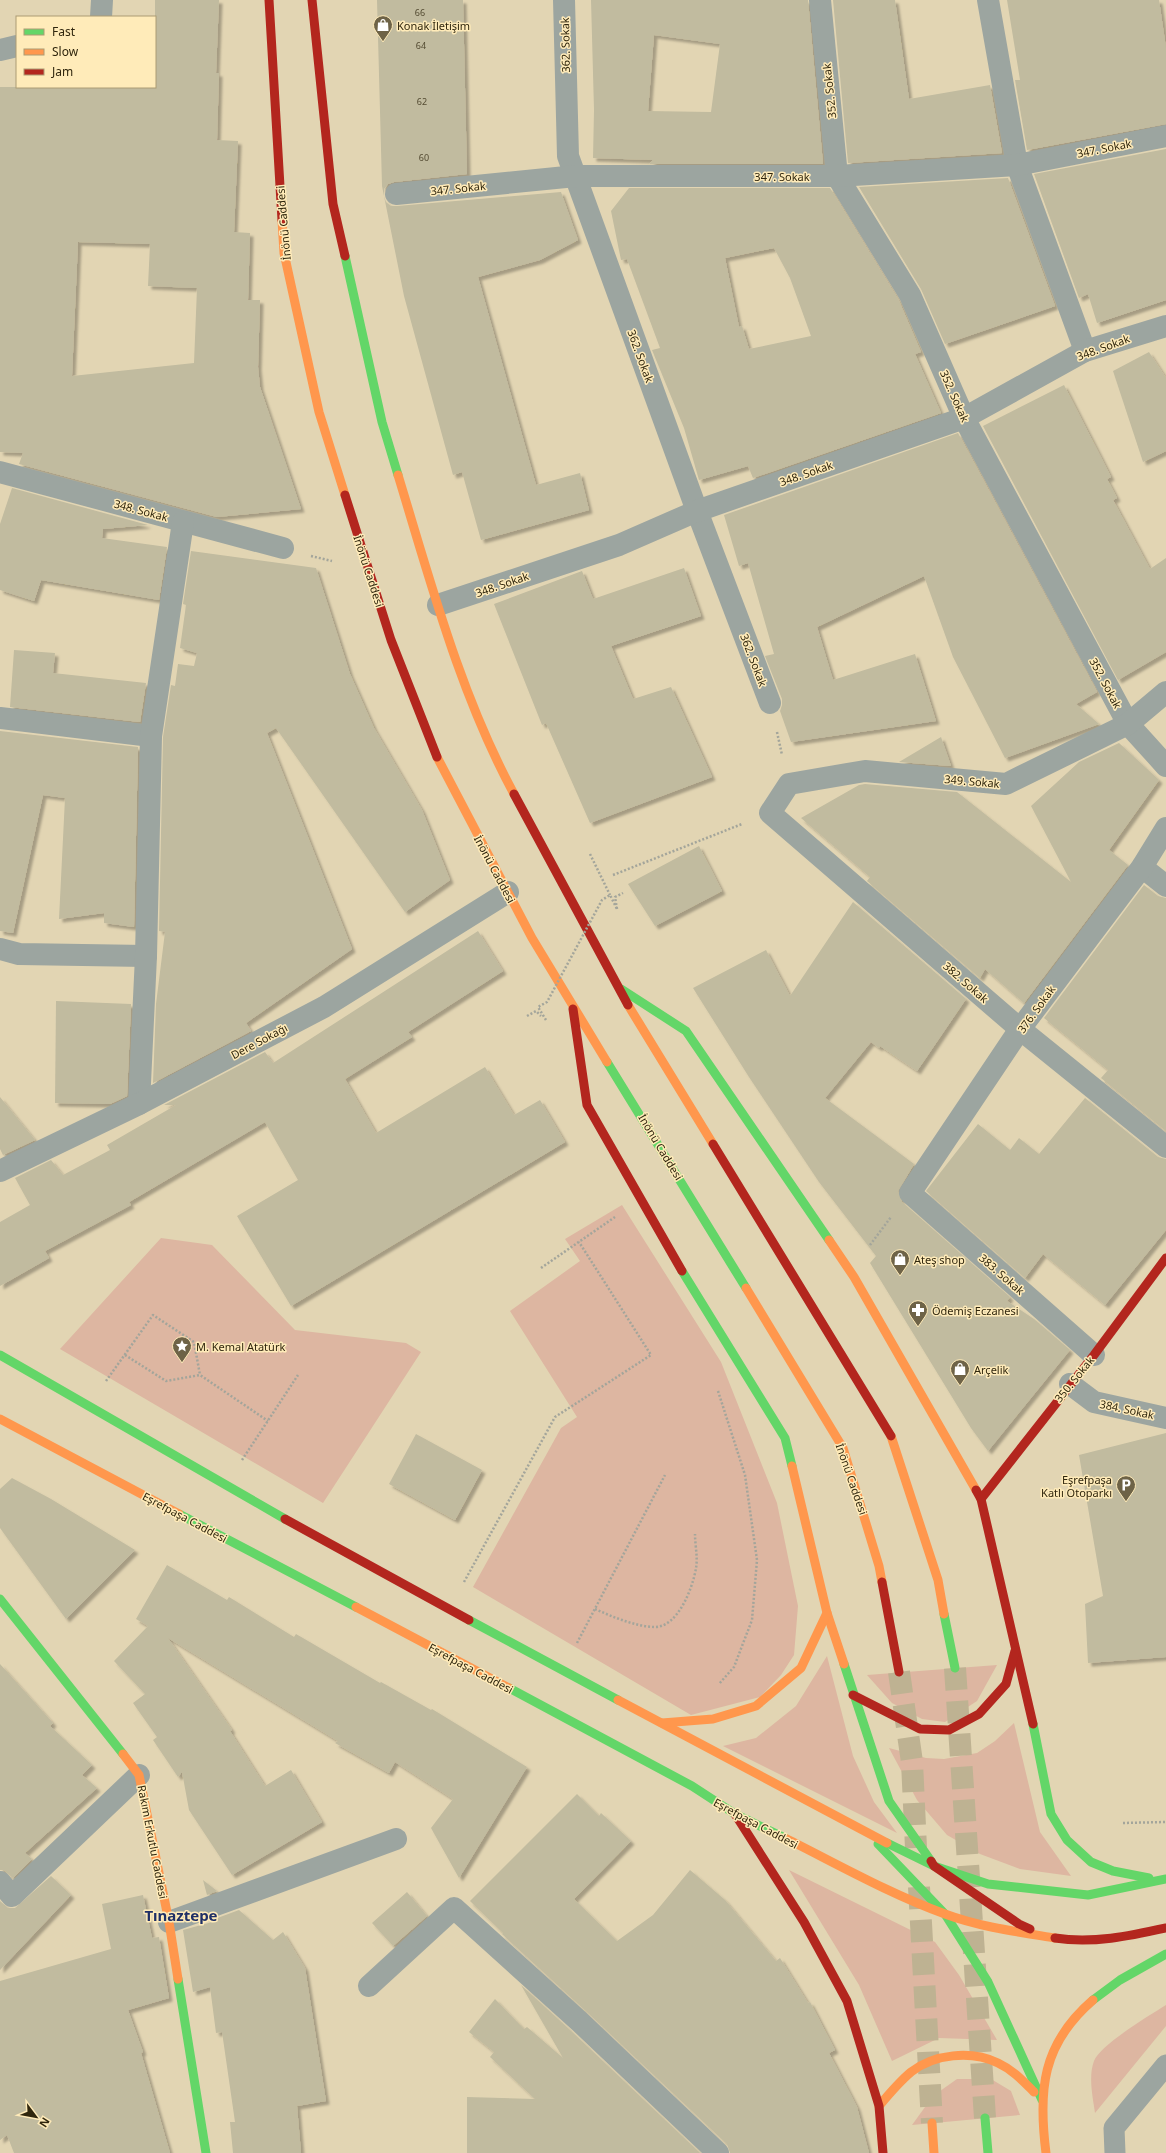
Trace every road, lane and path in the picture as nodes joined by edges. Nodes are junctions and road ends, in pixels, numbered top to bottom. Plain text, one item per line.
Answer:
1 (102, 0) edge
2 (269, 0) edge
3 (312, 0) edge
4 (564, 0) edge
5 (820, 0) edge
6 (988, 0) edge
7 (101, 16) edge
8 (16, 46) edge
9 (0, 50) edge
10 (1166, 136) edge
11 (1017, 165) junction
12 (576, 176) junction
13 (837, 176) junction
14 (396, 194) dead end
15 (1166, 326) edge
16 (1085, 351) junction
17 (964, 418) junction
18 (0, 472) edge
19 (697, 511) junction
20 (183, 522) junction
21 (283, 548) dead end
22 (438, 605) junction
23 (1166, 692) edge
24 (770, 703) joint
25 (0, 718) edge
26 (1128, 724) junction
27 (151, 736) junction
28 (1166, 766) edge
29 (789, 784) junction
30 (770, 813) junction
31 (1166, 828) edge
32 (590, 854) dead end
33 (1142, 866) junction
34 (613, 875) dead end
35 (1166, 886) edge
36 (508, 892) junction
37 (623, 893) dead end
38 (610, 895) junction
39 (0, 949) edge
40 (146, 956) junction
41 (617, 987) junction
42 (572, 1000) junction
43 (527, 1016) dead end
44 (1020, 1029) junction
45 (139, 1104) junction
46 (1166, 1147) edge
47 (0, 1171) edge
48 (910, 1193) junction
49 (618, 1215) dead end
50 (579, 1242) junction
51 (865, 1251) dead end
52 (1166, 1258) edge
53 (541, 1268) dead end
54 (125, 1354) junction
55 (0, 1355) edge
56 (1094, 1355) junction
57 (200, 1375) junction
58 (298, 1375) dead end
59 (1070, 1384) junction
60 (104, 1385) dead end
61 (717, 1387) dead end
62 (1166, 1418) edge
63 (0, 1419) edge
64 (268, 1420) junction
65 (240, 1464) dead end
66 (665, 1475) dead end
67 (980, 1499) junction
68 (695, 1534) dead end
69 (462, 1584) dead end
70 (0, 1599) edge
71 (595, 1609) junction
72 (827, 1613) junction
73 (575, 1648) dead end
74 (1016, 1648) junction
75 (955, 1668) tunnel mouth
76 (899, 1672) tunnel mouth
77 (714, 1689) dead end
78 (853, 1695) junction
79 (662, 1723) junction
80 (139, 1775) junction
81 (735, 1814) junction
82 (1165, 1822) dead end
83 (1123, 1823) dead end
84 (868, 1834) junction
85 (396, 1839) dead end
86 (934, 1866) junction
87 (1162, 1879) edge
88 (0, 1882) edge
89 (944, 1914) junction
90 (169, 1922) junction
91 (1166, 1928) edge
92 (1048, 1937) junction
93 (1166, 1954) edge
94 (369, 1986) dead end
95 (1166, 2065) edge
96 (1042, 2100) junction
97 (879, 2106) junction
98 (986, 2118) tunnel mouth
99 (932, 2123) tunnel mouth
100 (206, 2153) edge
101 (718, 2153) edge
102 (883, 2153) edge
103 (934, 2153) edge
104 (988, 2153) edge
105 (1046, 2153) edge
106 (1115, 2153) edge

1 - 7 street
2 - 36 main road, İnönü Caddesi
3 - 22 main road
4 - 12 street, 362. Sokak
5 - 13 street, 352. Sokak
6 - 11 street
8 - 9 street
10 - 11 street, 347. Sokak
11 - 13 street, 347. Sokak
11 - 16 street
12 - 13 street, 347. Sokak
12 - 14 street, 347. Sokak
12 - 19 street, 362. Sokak
13 - 17 street, 352. Sokak
15 - 16 street, 348. Sokak
16 - 17 street, 348. Sokak
17 - 19 street, 348. Sokak
17 - 26 street, 352. Sokak
18 - 20 street, 348. Sokak
19 - 22 street, 348. Sokak
19 - 24 street, 362. Sokak
20 - 21 street, 348. Sokak
20 - 27 street
22 - 41 main road
23 - 26 street, 349. Sokak
24 - 29 path
25 - 27 street
26 - 28 street, 352. Sokak
26 - 29 street, 349. Sokak
27 - 40 street
29 - 30 street
30 - 34 path
30 - 44 street, 382. Sokak
31 - 33 street, 376. Sokak
32 - 38 path
33 - 35 street
33 - 44 street, 376. Sokak
36 - 42 main road, İnönü Caddesi
36 - 45 street, Dere Sokağı
37 - 38 path, bridge
38 - 43 path, bridge
39 - 40 street
40 - 45 street
41 - 67 main road
41 - 75 main road
42 - 72 main road
42 - 76 main road, İnönü Caddesi
44 - 46 street, 382. Sokak
44 - 48 street, 376. Sokak
45 - 47 street, Dere Sokağı
48 - 51 path
48 - 56 street, 383. Sokak
49 - 50 path
50 - 53 path
50 - 69 path
52 - 56 main road, 350. Sokak
54 - 57 path
54 - 57 path
54 - 60 path
55 - 79 main road
56 - 59 main road, 350. Sokak
57 - 64 path
58 - 64 path
59 - 62 street, 384. Sokak
59 - 67 main road, 350. Sokak
61 - 77 path
63 - 81 main road, Eşrefpaşa Caddesi
64 - 65 path
66 - 71 path
67 - 74 main road
68 - 71 path
70 - 80 main road, Rakım Erkutlu Caddesi
71 - 73 path
72 - 78 main road
72 - 79 main road
74 - 78 main road
74 - 87 main road
78 - 86 main road
79 - 84 main road
80 - 88 street
80 - 90 main road, Rakım Erkutlu Caddesi
81 - 89 main road, Eşrefpaşa Caddesi
81 - 97 main road
82 - 83 path
84 - 86 main road
84 - 89 main road
85 - 90 street
86 - 87 main road
86 - 92 main road
89 - 92 main road, Eşrefpaşa Caddesi
89 - 96 main road
90 - 100 main road, Rakım Erkutlu Caddesi
91 - 92 main road, Eşrefpaşa Caddesi
93 - 96 main road
94 - 101 street
95 - 106 lane
96 - 97 main road
96 - 105 main road
97 - 102 main road
98 - 104 main road
99 - 103 main road

